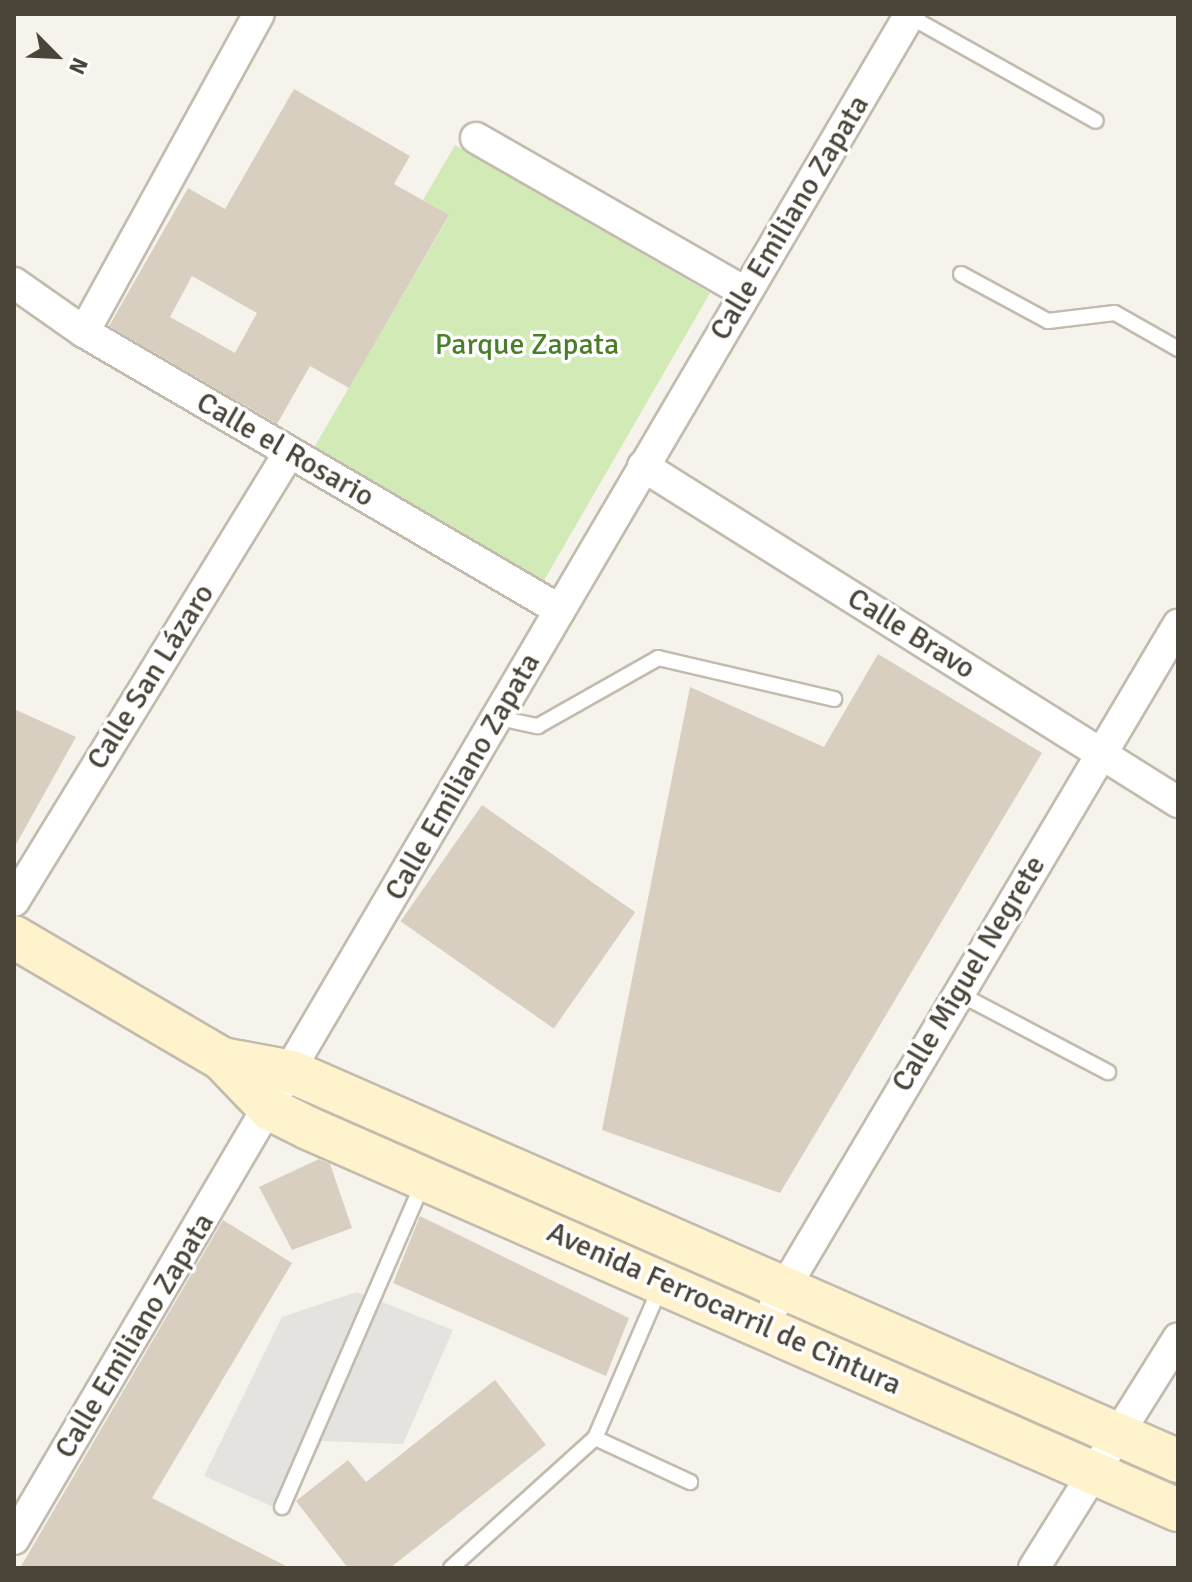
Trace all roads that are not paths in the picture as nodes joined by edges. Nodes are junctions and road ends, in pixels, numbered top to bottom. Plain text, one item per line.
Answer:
1 (261, 15) edge
2 (910, 15) edge
3 (1096, 121) dead end
4 (476, 138) dead end
5 (961, 274) dead end
6 (14, 283) edge
7 (745, 292) junction
8 (84, 332) junction
9 (1178, 349) edge
10 (289, 453) junction
11 (643, 466) junction
12 (560, 610) junction
13 (1178, 625) edge
14 (834, 699) dead end
15 (499, 718) junction
16 (1102, 754) junction
17 (1178, 802) edge
18 (14, 901) edge
19 (14, 937) edge
20 (956, 992) junction
21 (222, 1059) junction
22 (292, 1072) junction
23 (1108, 1072) dead end
24 (270, 1109) junction
25 (426, 1177) junction
26 (663, 1280) junction
27 (784, 1288) junction
28 (762, 1326) junction
29 (1178, 1338) edge
30 (1119, 1435) junction
31 (595, 1438) junction
32 (1178, 1461) edge
33 (1095, 1473) junction
34 (690, 1482) dead end
35 (282, 1507) dead end
36 (1178, 1510) edge
37 (17, 1526) edge
38 (451, 1568) edge
39 (1034, 1568) edge

1 - 8 street
2 - 3 lane
2 - 7 street, Calle Emiliano Zapata
4 - 7 street
5 - 9 lane
6 - 8 street, Calle el Rosario
7 - 11 street, Calle Emiliano Zapata
8 - 10 street, Calle el Rosario
10 - 12 street, Calle el Rosario
10 - 18 street, Calle San Lázaro
11 - 12 street, Calle Emiliano Zapata
11 - 16 street, Calle Bravo
12 - 15 street, Calle Emiliano Zapata
13 - 16 street, Calle Miguel Negrete
14 - 15 lane
15 - 22 street, Calle Emiliano Zapata
16 - 17 street, Calle Bravo
16 - 20 street, Calle Miguel Negrete
19 - 21 street
20 - 23 lane
20 - 27 street, Calle Miguel Negrete
21 - 22 street, Avenida Ferrocarril de Cintura
21 - 24 street
22 - 24 street, Calle Emiliano Zapata
22 - 27 street, Avenida Ferrocarril de Cintura
24 - 25 street, Avenida Ferrocarril de Cintura
24 - 37 street, Calle Emiliano Zapata
25 - 26 street, Avenida Ferrocarril de Cintura
25 - 35 lane
26 - 28 street, Avenida Ferrocarril de Cintura
26 - 31 lane
27 - 28 street, Calle Miguel Negrete
27 - 30 street, Avenida Ferrocarril de Cintura
28 - 33 street, Avenida Ferrocarril de Cintura
29 - 30 street
30 - 32 street, Avenida Ferrocarril de Cintura
30 - 33 street
31 - 34 lane
31 - 38 lane
33 - 36 street, Avenida Ferrocarril de Cintura
33 - 39 street

